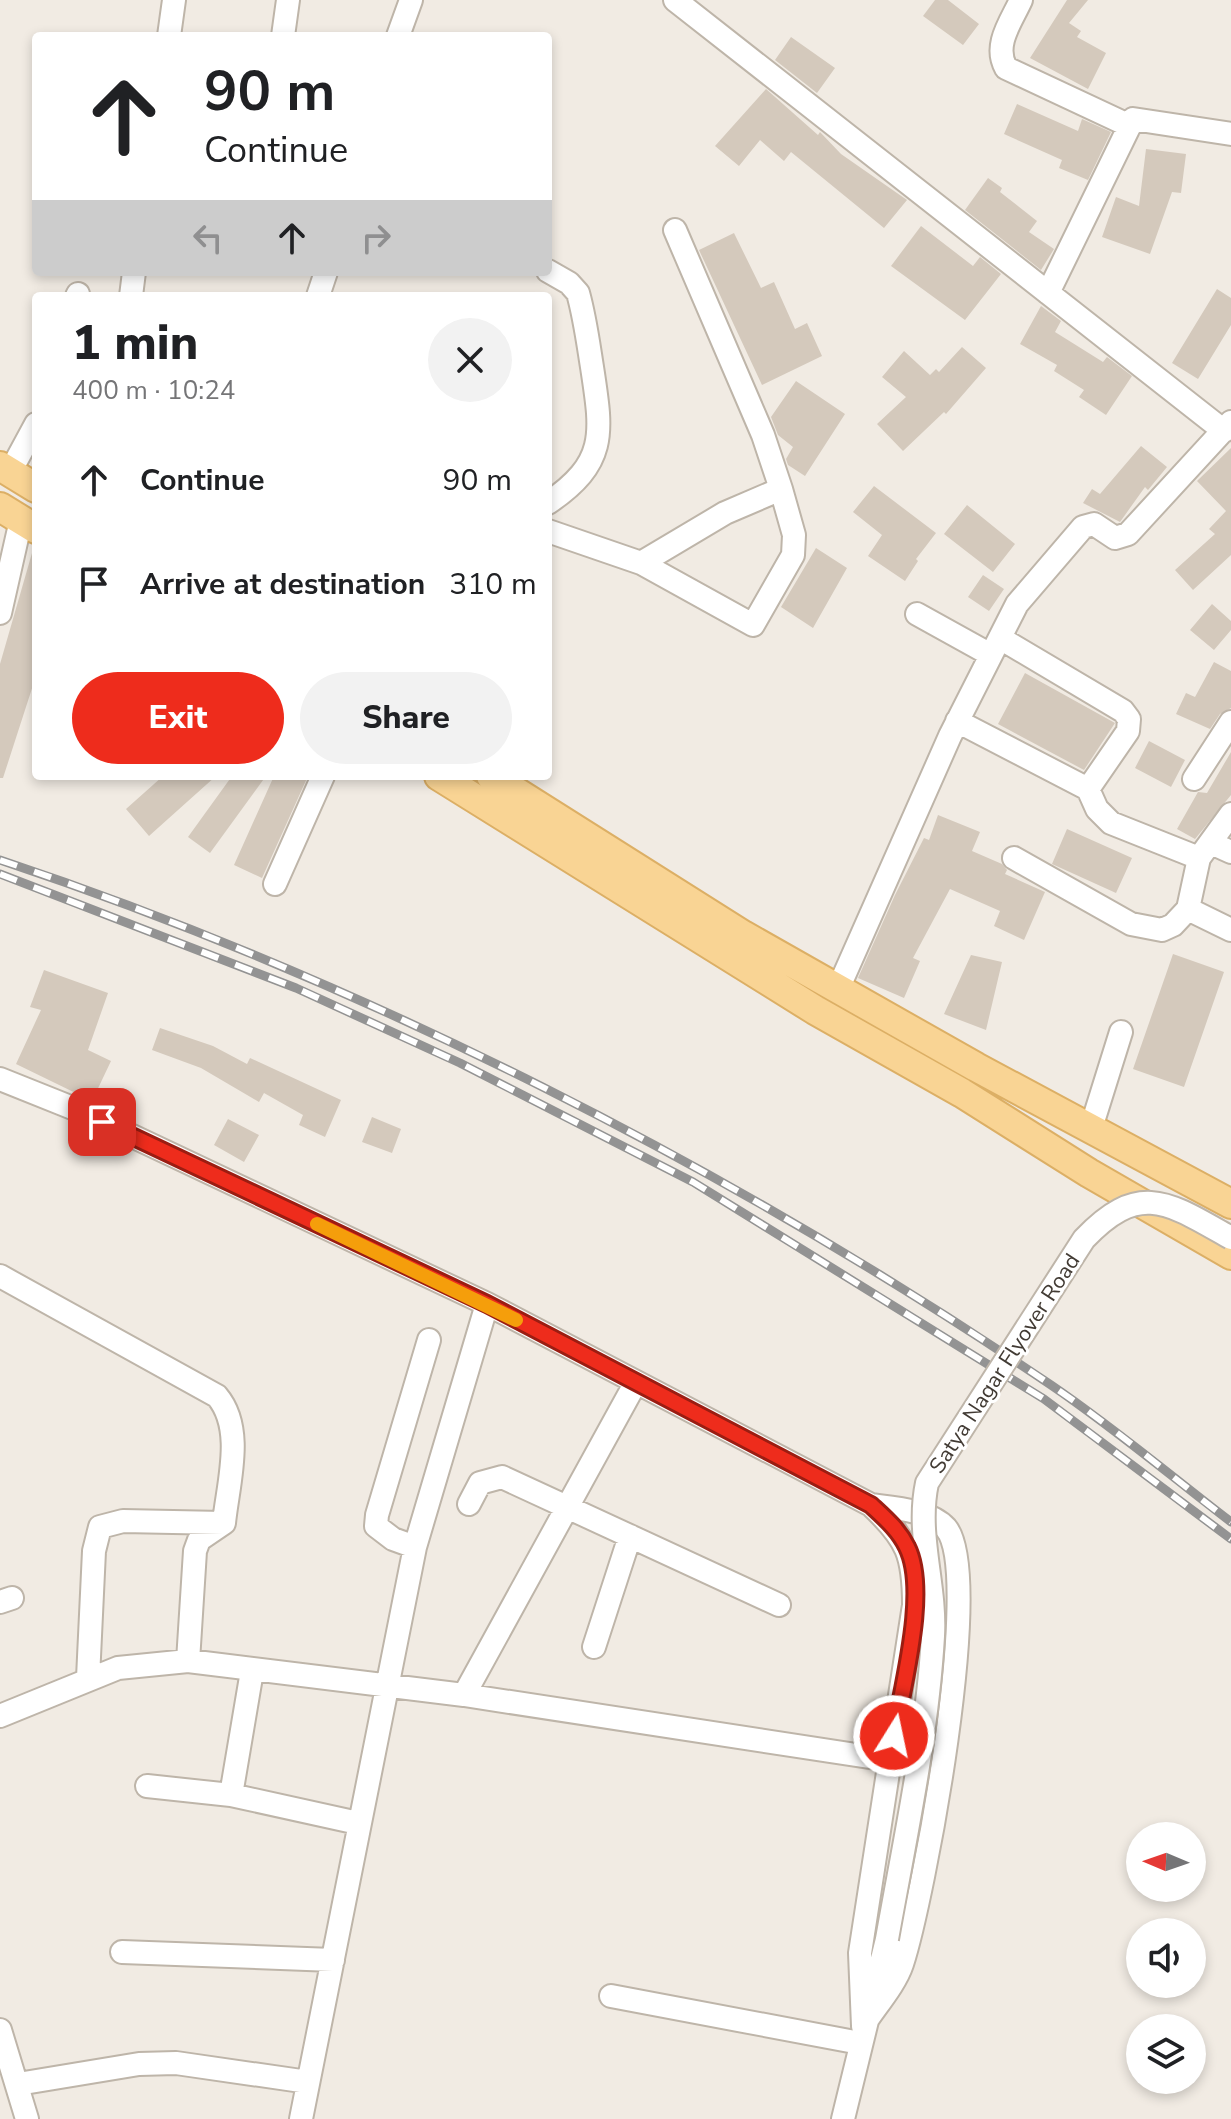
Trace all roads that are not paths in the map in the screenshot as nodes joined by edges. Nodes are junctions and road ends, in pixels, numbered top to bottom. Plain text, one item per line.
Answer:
1 (174, 0) edge
2 (288, 0) edge
3 (411, 0) edge
4 (1021, 0) edge
5 (683, 2) edge
6 (170, 32) edge
7 (284, 32) edge
8 (399, 32) edge
9 (1130, 126) junction
10 (1231, 134) edge
11 (675, 230) dead end
12 (552, 273) edge
13 (1048, 293) junction
14 (1228, 427) edge
15 (32, 430) edge
16 (5, 469) edge
17 (32, 486) edge
18 (781, 489) junction
19 (552, 500) edge
20 (19, 519) edge
21 (552, 532) edge
22 (641, 563) junction
23 (0, 613) edge
24 (917, 614) dead end
25 (996, 646) junction
26 (957, 721) junction
27 (1231, 722) edge
28 (1194, 779) dead end
29 (321, 780) edge
30 (445, 780) edge
31 (497, 780) edge
32 (1088, 789) junction
33 (1231, 814) edge
34 (1214, 851) edge
35 (1014, 858) dead end
36 (275, 884) dead end
37 (1188, 909) junction
38 (1231, 930) edge
39 (838, 989) junction
40 (1121, 1032) dead end
41 (976, 1067) junction
42 (0, 1079) edge
43 (962, 1093) junction
44 (1091, 1128) junction
45 (1231, 1204) edge
46 (1231, 1238) edge
47 (1231, 1255) edge
48 (0, 1276) edge
49 (487, 1304) junction
50 (429, 1340) dead end
51 (636, 1382) junction
52 (469, 1504) dead end
53 (871, 1505) junction
54 (569, 1508) junction
55 (224, 1523) junction
56 (630, 1536) junction
57 (415, 1547) junction
58 (779, 1605) dead end
59 (594, 1647) dead end
60 (188, 1661) junction
61 (252, 1671) junction
62 (88, 1678) junction
63 (386, 1686) junction
64 (464, 1695) junction
65 (0, 1716) edge
66 (889, 1760) junction
67 (147, 1786) dead end
68 (231, 1795) junction
69 (358, 1823) junction
70 (122, 1952) dead end
71 (333, 1960) junction
72 (611, 1996) dead end
73 (0, 2030) edge
74 (862, 2034) junction
75 (308, 2082) junction
76 (18, 2084) junction
77 (27, 2119) edge
78 (301, 2119) edge
79 (843, 2119) edge

1 - 6 street
2 - 7 street
3 - 8 street
4 - 9 street
5 - 13 street
9 - 10 street
9 - 13 street
11 - 18 street
12 - 19 street
13 - 14 street
14 - 25 street
15 - 16 street
16 - 17 main road
18 - 22 street
18 - 22 street
20 - 23 street
21 - 22 street
24 - 25 street
25 - 26 street
25 - 32 street
26 - 32 street
26 - 39 street
27 - 28 street
29 - 36 street
30 - 43 main road
31 - 39 main road
32 - 34 street
33 - 34 street
34 - 37 street
35 - 37 street
37 - 38 street
39 - 41 main road
40 - 44 street
41 - 43 main road
41 - 44 main road
42 - 49 street
43 - 47 main road
44 - 45 main road
46 - 74 street, Satya Nagar Flyover Road, bridge
48 - 55 street
49 - 51 street
49 - 57 street
50 - 57 street
51 - 53 street
51 - 54 street
52 - 54 street
53 - 66 street
53 - 74 street
54 - 56 street
54 - 64 street
55 - 60 street
55 - 62 street
56 - 58 street
56 - 59 street
57 - 63 street
60 - 61 street
60 - 62 street
61 - 63 street
61 - 68 street
62 - 65 street
63 - 64 street
63 - 69 street
64 - 66 street
66 - 74 street
67 - 68 street
68 - 69 street
69 - 71 street
70 - 71 street
71 - 75 street
72 - 74 street
73 - 76 street
74 - 79 street
75 - 76 street
75 - 78 street
76 - 77 street

